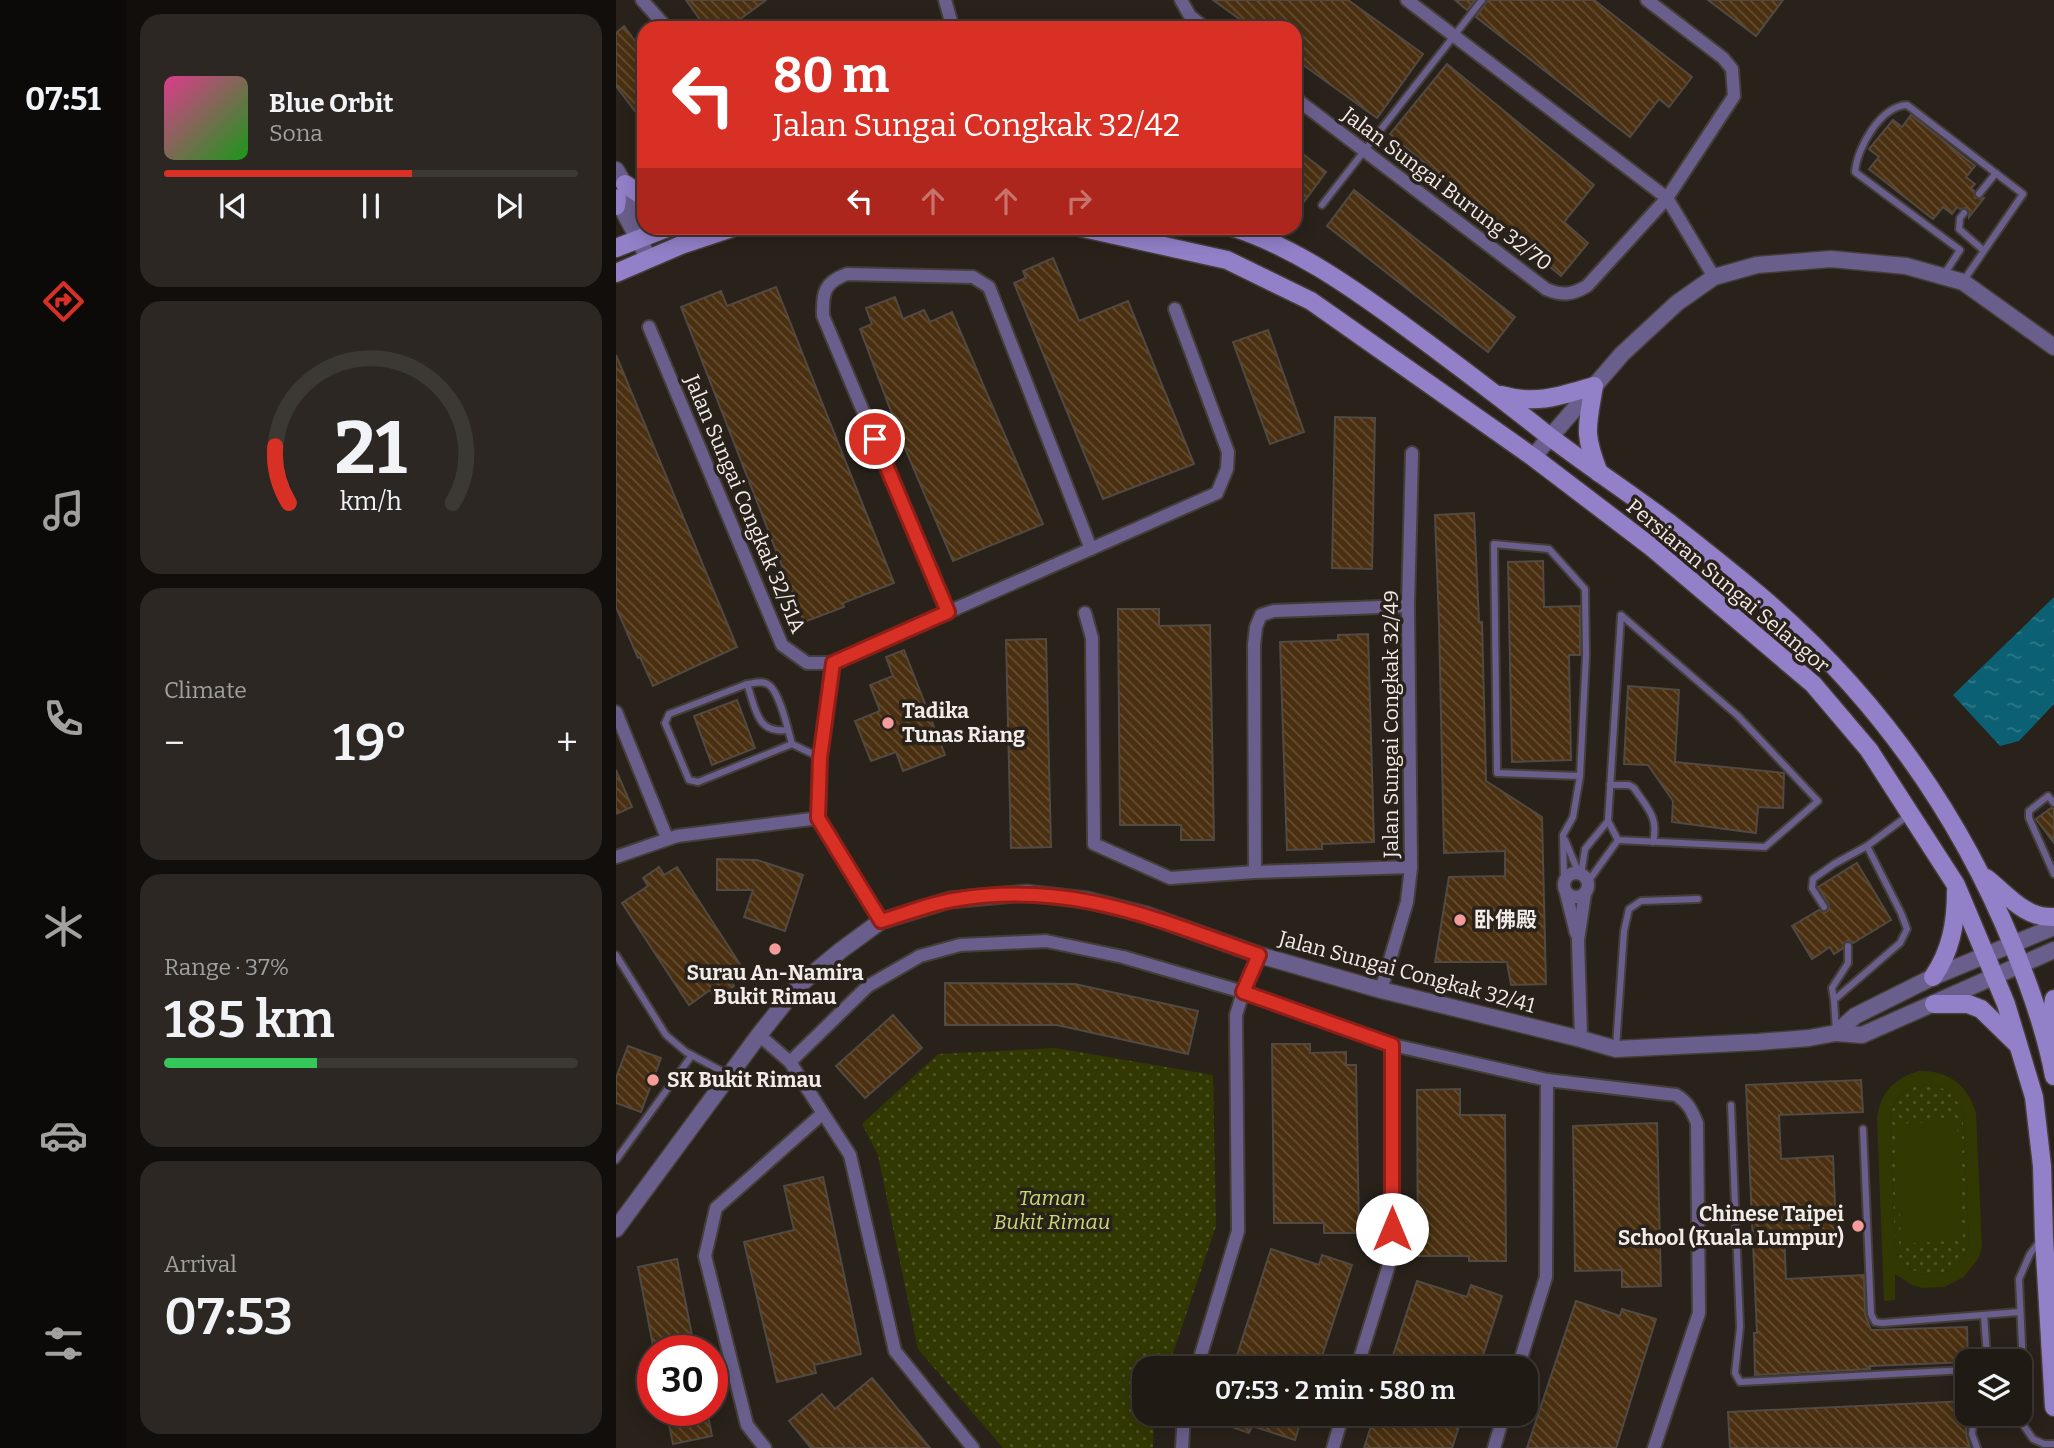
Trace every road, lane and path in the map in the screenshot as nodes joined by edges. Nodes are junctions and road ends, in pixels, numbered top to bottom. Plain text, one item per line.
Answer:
1 (642, 0) edge
2 (945, 0) edge
3 (1181, 0) edge
4 (1407, 0) edge
5 (1482, 0) edge
6 (1647, 0) edge
7 (662, 21) edge
8 (951, 21) edge
9 (1196, 21) edge
10 (1454, 36) junction
11 (1302, 103) edge
12 (1365, 152) junction
13 (1996, 173) junction
14 (618, 191) edge
15 (1979, 194) dead end
16 (637, 195) edge
17 (1667, 198) junction
18 (1322, 205) dead end
19 (637, 210) edge
20 (637, 213) edge
21 (1964, 213) dead end
22 (646, 235) edge
23 (653, 235) edge
24 (713, 235) edge
25 (1118, 235) edge
26 (1253, 235) edge
27 (1968, 239) junction
28 (616, 248) edge
29 (1960, 250) junction
30 (1983, 250) junction
31 (655, 256) junction
32 (616, 273) edge
33 (1943, 276) junction
34 (1714, 277) junction
35 (1963, 282) junction
36 (1175, 309) dead end
37 (649, 327) dead end
38 (2054, 347) edge
39 (1594, 386) junction
40 (1494, 393) junction
41 (1551, 437) junction
42 (1412, 453) dead end
43 (1533, 457) junction
44 (1600, 473) junction
45 (1091, 549) junction
46 (1408, 606) junction
47 (948, 612) junction
48 (1085, 612) dead end
49 (833, 663) junction
50 (747, 684) junction
51 (616, 712) edge
52 (788, 730) junction
53 (792, 744) junction
54 (820, 758) junction
55 (1580, 776) junction
56 (1610, 785) junction
57 (2054, 803) edge
58 (1911, 813) junction
59 (818, 818) junction
60 (1608, 821) junction
61 (1563, 835) junction
62 (667, 838) junction
63 (1618, 840) junction
64 (1653, 842) junction
65 (1867, 846) junction
66 (616, 857) edge
67 (1411, 867) junction
68 (1255, 872) junction
69 (1980, 873) junction
70 (2054, 874) edge
71 (1583, 881) junction
72 (1955, 885) junction
73 (1565, 887) junction
74 (1698, 899) dead end
75 (1824, 907) dead end
76 (2054, 917) edge
77 (881, 921) junction
78 (2054, 928) edge
79 (1578, 940) junction
80 (2012, 944) junction
81 (1848, 946) dead end
82 (2054, 950) edge
83 (616, 955) edge
84 (1259, 955) junction
85 (1986, 956) junction
86 (2021, 965) junction
87 (1995, 977) junction
88 (1933, 978) junction
89 (1381, 990) junction
90 (1243, 992) junction
91 (2054, 999) edge
92 (1834, 1000) junction
93 (1934, 1004) junction
94 (1836, 1032) junction
95 (759, 1035) junction
96 (1581, 1039) junction
97 (2048, 1044) junction
98 (1392, 1045) junction
99 (2020, 1047) junction
100 (1616, 1049) junction
101 (692, 1055) junction
102 (790, 1062) junction
103 (731, 1076) junction
104 (2054, 1076) edge
105 (1547, 1080) junction
106 (1731, 1105) dead end
107 (822, 1114) junction
108 (1863, 1129) dead end
109 (616, 1160) edge
110 (616, 1229) edge
111 (2044, 1237) junction
112 (2020, 1312) junction
113 (1984, 1315) junction
114 (1986, 1349) edge
115 (2021, 1349) edge
116 (1201, 1356) edge
117 (1361, 1356) edge
118 (1522, 1356) edge
119 (1955, 1371) edge
120 (2054, 1407) edge
121 (1183, 1426) edge
122 (1339, 1426) edge
123 (1500, 1426) edge
124 (1973, 1426) edge
125 (2024, 1426) edge
126 (2054, 1444) edge
127 (765, 1448) edge
128 (973, 1448) edge
129 (1182, 1448) edge
130 (1333, 1448) edge
131 (1494, 1448) edge
132 (1654, 1448) edge
133 (1977, 1448) edge

1 - 7 street
2 - 8 street
3 - 9 street
4 - 10 street
5 - 10 lane
6 - 17 street
10 - 12 lane
10 - 17 street
11 - 12 street, Jalan Sungai Burung 32/70
12 - 17 street, Jalan Sungai Burung 32/70
12 - 18 lane
13 - 15 lane
13 - 29 lane
13 - 30 lane
14 - 16 main road
14 - 19 street
14 - 20 street
17 - 34 street
21 - 27 lane
22 - 28 main road
23 - 31 street
24 - 31 main road
25 - 43 main road, Persiaran Sungai Selangor
26 - 40 main road, Persiaran Sungai Selangor
27 - 29 lane
27 - 30 lane
29 - 33 lane
30 - 35 lane
31 - 32 main road
33 - 34 street
33 - 35 street
34 - 39 street
35 - 38 street
36 - 45 street
37 - 49 street, Jalan Sungai Congkak 32/51A
39 - 40 main road
39 - 41 street
39 - 44 main road
40 - 41 main road, Persiaran Sungai Selangor
41 - 43 street
41 - 44 main road, Persiaran Sungai Selangor
42 - 46 street, Jalan Sungai Congkak 32/49
43 - 58 main road, Persiaran Sungai Selangor
44 - 69 main road, Persiaran Sungai Selangor
45 - 47 street
45 - 47 street
46 - 67 street, Jalan Sungai Congkak 32/49
46 - 68 street
47 - 49 street
48 - 68 street
49 - 54 street
50 - 52 lane
50 - 52 lane
50 - 53 lane
51 - 62 street
52 - 53 lane
53 - 54 lane
54 - 59 street
55 - 55 lane
55 - 61 lane
56 - 60 lane
56 - 64 lane
56 - 64 lane
57 - 70 lane
58 - 65 lane
58 - 72 main road, Persiaran Sungai Selangor
59 - 62 street
59 - 77 street
60 - 63 lane
60 - 71 lane
61 - 71 lane
61 - 73 lane
62 - 66 street
63 - 64 lane
63 - 71 lane
65 - 75 lane
65 - 92 lane
67 - 68 street
67 - 89 street, Jalan Sungai Congkak 32/49
69 - 76 main road
69 - 80 main road, Persiaran Sungai Selangor
71 - 73 street
71 - 73 street
71 - 79 street
72 - 85 main road, Persiaran Sungai Selangor
72 - 88 main road
73 - 79 street
74 - 100 lane
77 - 84 street, Jalan Sungai Congkak 32/41
77 - 95 street, Jalan Sungai Congkak 32/41
78 - 80 street, Jalan Sungai Congkak 32/41
79 - 96 street
80 - 85 street, Jalan Sungai Congkak 32/41
80 - 86 main road, Persiaran Sungai Selangor
81 - 92 lane
82 - 86 street
83 - 101 lane
84 - 89 street, Jalan Sungai Congkak 32/41
84 - 90 street
85 - 87 main road, Persiaran Sungai Selangor
85 - 88 street, Jalan Sungai Congkak 32/41
86 - 87 street
86 - 97 main road, Persiaran Sungai Selangor
87 - 93 street
87 - 99 main road, Persiaran Sungai Selangor
88 - 94 street, Jalan Sungai Congkak 32/41
89 - 96 street, Jalan Sungai Congkak 32/41
90 - 98 street
90 - 102 street
90 - 116 street
91 - 97 main road
92 - 94 lane
93 - 94 street
93 - 99 main road
94 - 100 street, Jalan Sungai Congkak 32/41
95 - 102 street
95 - 103 street, Jalan Sungai Congkak 32/41
96 - 100 street, Jalan Sungai Congkak 32/41
97 - 104 main road, Persiaran Sungai Selangor
98 - 105 street
98 - 117 street
99 - 111 main road, Persiaran Sungai Selangor
101 - 103 lane
101 - 109 lane
102 - 107 street
103 - 110 street, Jalan Sungai Congkak 32/41
105 - 118 street
105 - 132 street
106 - 119 lane
107 - 127 street
107 - 128 street
108 - 113 lane
111 - 112 lane
111 - 120 main road, Persiaran Sungai Selangor
112 - 113 lane
112 - 115 lane
113 - 114 lane
121 - 129 street
122 - 130 street
123 - 131 street
124 - 133 lane
125 - 126 lane

